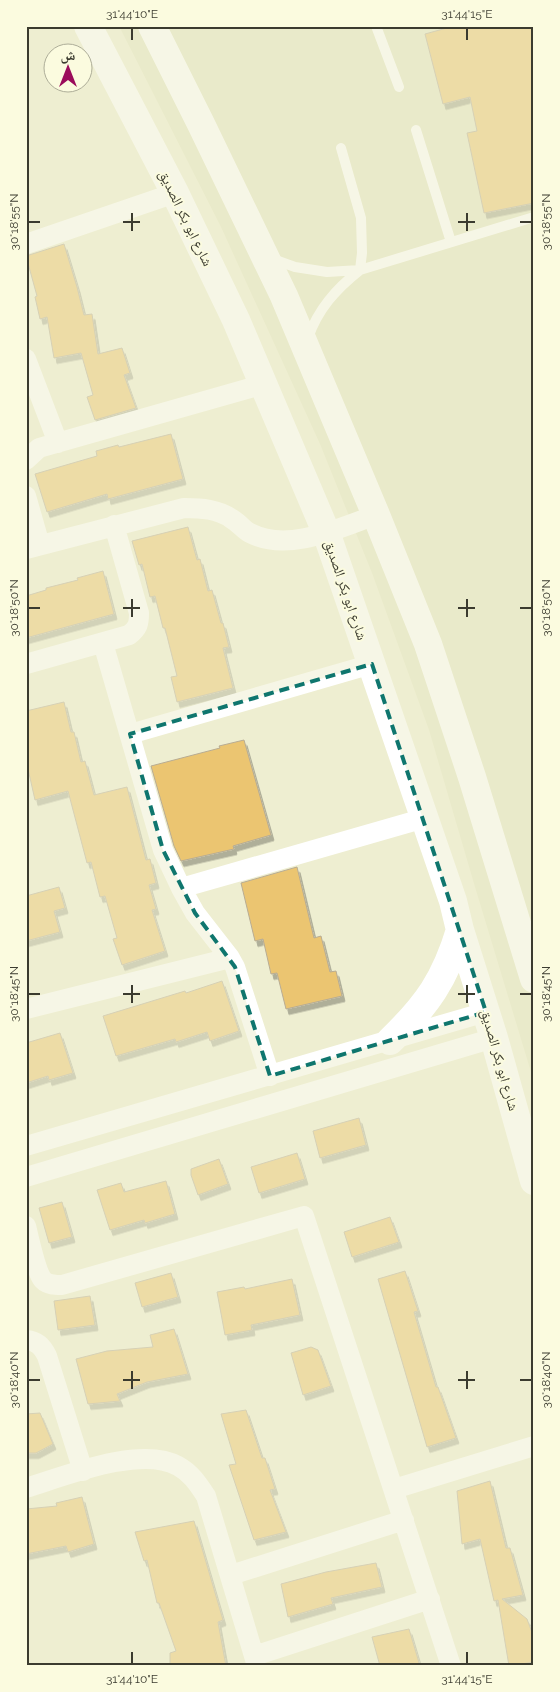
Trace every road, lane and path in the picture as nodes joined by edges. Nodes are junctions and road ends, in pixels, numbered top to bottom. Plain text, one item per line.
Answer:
1 (88, 26) edge
2 (152, 26) edge
3 (376, 26) edge
4 (399, 87) dead end
5 (416, 130) dead end
6 (341, 148) dead end
7 (175, 193) junction
8 (534, 216) edge
9 (451, 242) junction
10 (26, 244) edge
11 (264, 256) junction
12 (360, 270) junction
13 (305, 346) junction
14 (26, 359) edge
15 (264, 384) junction
16 (32, 392) edge
17 (58, 443) junction
18 (26, 460) edge
19 (26, 496) edge
20 (376, 515) junction
21 (114, 525) junction
22 (326, 532) junction
23 (33, 547) edge
24 (104, 643) junction
25 (26, 664) edge
26 (372, 664) junction
27 (130, 734) junction
28 (425, 818) junction
29 (181, 888) junction
30 (460, 930) junction
31 (528, 936) edge
32 (230, 958) junction
33 (534, 980) edge
34 (26, 1009) edge
35 (486, 1012) junction
36 (445, 1024) junction
37 (494, 1038) junction
38 (390, 1041) junction
39 (453, 1051) junction
40 (270, 1076) junction
41 (26, 1146) edge
42 (26, 1177) edge
43 (534, 1180) edge
44 (26, 1226) edge
45 (26, 1340) edge
46 (534, 1446) edge
47 (83, 1470) junction
48 (26, 1488) edge
49 (394, 1489) junction
50 (404, 1520) junction
51 (230, 1575) junction
52 (430, 1600) junction
53 (256, 1661) edge
54 (451, 1666) edge

1 - 7 main road, شارع ابو بكر الصديق
2 - 11 main road
3 - 4 lane
5 - 9 lane
6 - 12 lane
7 - 10 street
7 - 15 main road, شارع ابو بكر الصديق
8 - 9 lane
9 - 12 lane
11 - 12 lane
11 - 13 main road
12 - 13 lane
13 - 20 main road
14 - 16 street
15 - 17 street
15 - 22 main road, شارع ابو بكر الصديق
16 - 17 street
17 - 18 street
19 - 23 street
20 - 22 street
20 - 31 main road
21 - 22 street
21 - 23 street
21 - 24 street
22 - 26 main road, شارع ابو بكر الصديق
24 - 25 street
24 - 27 street
26 - 27 street
26 - 28 main road, شارع ابو بكر الصديق
27 - 29 street
28 - 29 street
28 - 30 main road, شارع ابو بكر الصديق
29 - 32 street
30 - 35 main road, شارع ابو بكر الصديق
30 - 38 main road
31 - 33 main road
32 - 34 street
32 - 40 street
35 - 36 street
35 - 37 main road, شارع ابو بكر الصديق
36 - 38 street
36 - 39 street
37 - 39 street
37 - 43 main road, شارع ابو بكر الصديق
38 - 40 street
39 - 42 street
40 - 41 street
44 - 49 street
45 - 47 street
46 - 49 street
47 - 48 street
47 - 51 street
49 - 50 street
50 - 51 street
50 - 52 street
51 - 53 street
52 - 53 street
52 - 54 street

